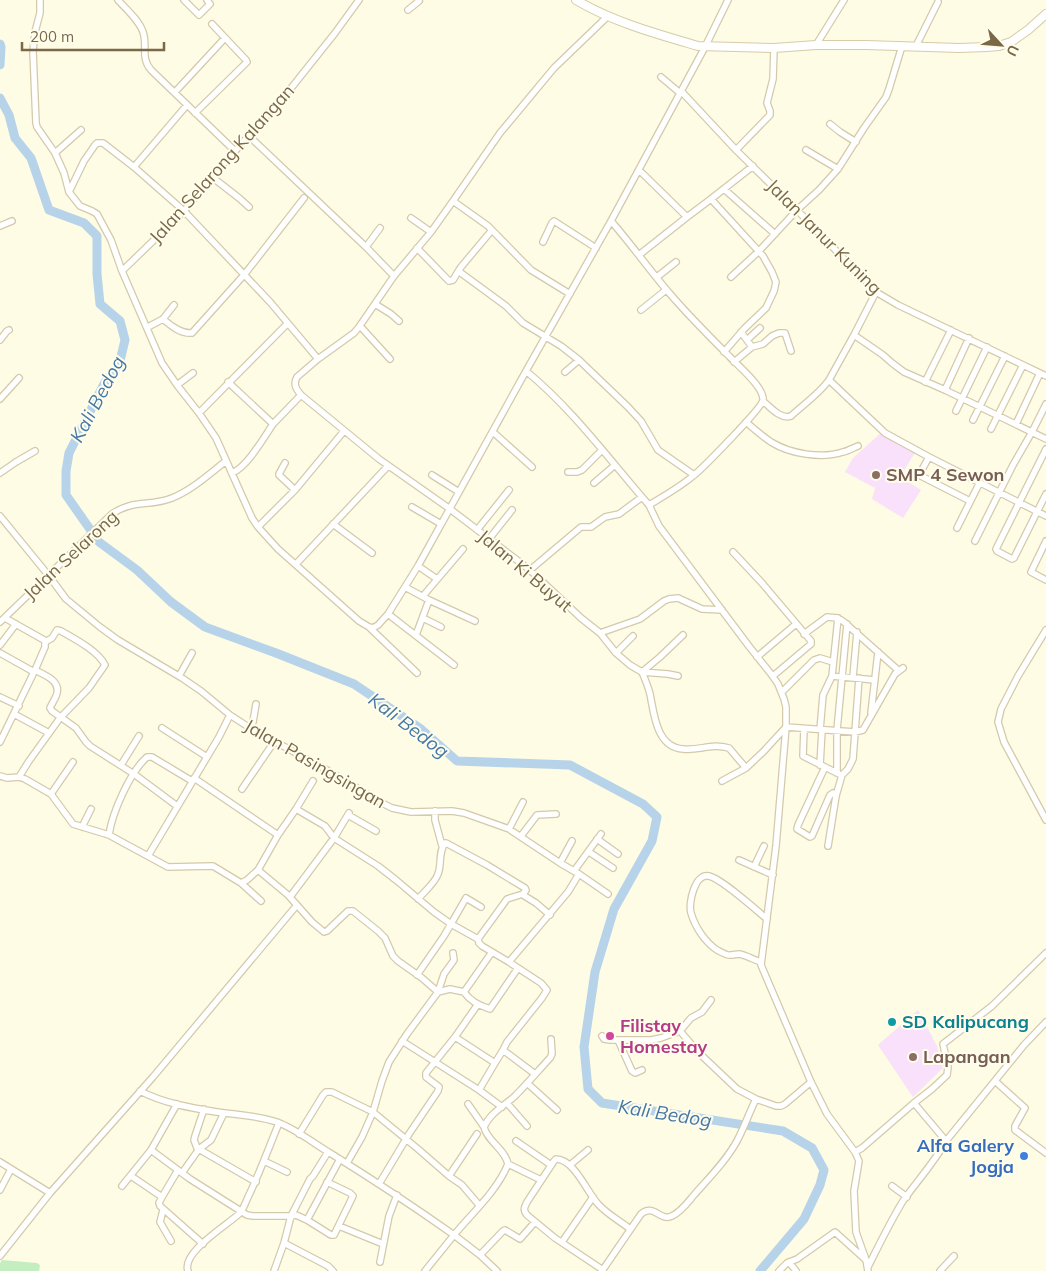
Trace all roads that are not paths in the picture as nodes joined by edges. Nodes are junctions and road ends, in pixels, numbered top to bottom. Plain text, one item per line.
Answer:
1 (40, 0) edge
2 (118, 0) edge
3 (184, 0) edge
4 (207, 0) edge
5 (359, 0) edge
6 (418, 0) edge
7 (576, 0) edge
8 (728, 0) edge
9 (844, 0) edge
10 (938, 2) dead end
11 (408, 10) dead end
12 (1046, 14) edge
13 (608, 16) junction
14 (212, 24) dead end
15 (225, 38) junction
16 (816, 45) junction
17 (902, 46) junction
18 (916, 46) junction
19 (705, 47) junction
20 (774, 48) junction
21 (661, 77) dead end
22 (175, 92) junction
23 (680, 92) junction
24 (187, 105) junction
25 (195, 113) junction
26 (830, 124) dead end
27 (81, 130) dead end
28 (249, 136) junction
29 (856, 142) junction
30 (235, 150) junction
31 (736, 150) junction
32 (806, 150) dead end
33 (55, 153) junction
34 (752, 166) junction
35 (134, 168) junction
36 (838, 169) junction
37 (639, 170) junction
38 (212, 176) junction
39 (724, 189) junction
40 (69, 192) junction
41 (304, 198) dead end
42 (711, 199) junction
43 (453, 201) junction
44 (249, 207) dead end
45 (797, 210) junction
46 (184, 211) junction
47 (687, 217) junction
48 (411, 218) dead end
49 (12, 221) dead end
50 (611, 221) junction
51 (0, 226) edge
52 (380, 228) dead end
53 (492, 230) junction
54 (431, 232) junction
55 (776, 234) junction
56 (543, 242) dead end
57 (366, 247) junction
58 (417, 248) junction
59 (596, 248) junction
60 (759, 252) junction
61 (639, 255) junction
62 (676, 262) dead end
63 (122, 270) junction
64 (459, 270) junction
65 (244, 275) junction
66 (394, 276) junction
67 (656, 277) junction
68 (731, 277) dead end
69 (666, 290) junction
70 (876, 292) junction
71 (570, 294) junction
72 (375, 304) junction
73 (174, 305) dead end
74 (641, 310) dead end
75 (163, 319) junction
76 (399, 321) dead end
77 (287, 324) junction
78 (360, 326) junction
79 (148, 327) junction
80 (760, 328) dead end
81 (9, 330) dead end
82 (951, 330) junction
83 (741, 332) junction
84 (854, 335) junction
85 (546, 336) junction
86 (970, 338) junction
87 (0, 340) edge
88 (746, 340) junction
89 (752, 347) junction
90 (987, 347) junction
91 (791, 351) dead end
92 (724, 352) junction
93 (1005, 356) junction
94 (318, 359) junction
95 (390, 359) dead end
96 (579, 360) junction
97 (734, 362) junction
98 (1023, 365) junction
99 (526, 371) junction
100 (564, 372) dead end
101 (193, 373) dead end
102 (1043, 374) edge
103 (19, 378) dead end
104 (829, 380) junction
105 (923, 381) junction
106 (228, 382) junction
107 (177, 386) junction
108 (945, 390) junction
109 (301, 395) junction
110 (963, 398) junction
111 (0, 399) edge
112 (763, 401) junction
113 (1046, 404) edge
114 (980, 407) junction
115 (956, 411) dead end
116 (199, 413) junction
117 (998, 416) junction
118 (973, 420) dead end
119 (746, 422) junction
120 (273, 424) junction
121 (1016, 424) junction
122 (991, 429) dead end
123 (344, 431) junction
124 (493, 432) junction
125 (1032, 432) junction
126 (1046, 439) edge
127 (858, 446) dead end
128 (1046, 448) edge
129 (602, 450) junction
130 (35, 451) dead end
131 (929, 457) junction
132 (226, 461) junction
133 (285, 463) dead end
134 (615, 465) junction
135 (388, 466) junction
136 (532, 467) dead end
137 (568, 472) dead end
138 (0, 473) edge
139 (232, 473) junction
140 (432, 475) dead end
141 (694, 475) junction
142 (980, 482) junction
143 (594, 483) dead end
144 (295, 490) junction
145 (509, 490) dead end
146 (459, 492) junction
147 (1000, 493) junction
148 (1046, 494) edge
149 (642, 497) junction
150 (970, 501) junction
151 (1019, 503) junction
152 (649, 505) junction
153 (412, 507) dead end
154 (450, 509) junction
155 (512, 510) dead end
156 (1038, 512) junction
157 (0, 516) edge
158 (1046, 516) edge
159 (333, 524) junction
160 (441, 524) junction
161 (258, 527) junction
162 (957, 528) dead end
163 (478, 530) junction
164 (489, 539) junction
165 (1046, 540) edge
166 (975, 541) dead end
167 (463, 549) dead end
168 (733, 552) dead end
169 (372, 553) dead end
170 (296, 564) junction
171 (418, 566) junction
172 (530, 570) junction
173 (48, 576) junction
174 (437, 579) junction
175 (1046, 580) edge
176 (406, 587) junction
177 (426, 598) junction
178 (722, 610) junction
179 (388, 614) junction
180 (423, 618) junction
181 (838, 618) junction
182 (2, 620) edge
183 (474, 620) dead end
184 (16, 624) junction
185 (796, 624) junction
186 (847, 624) junction
187 (369, 627) junction
188 (440, 627) dead end
189 (1046, 630) edge
190 (857, 632) junction
191 (600, 633) junction
192 (804, 634) junction
193 (416, 635) junction
194 (683, 635) dead end
195 (633, 636) dead end
196 (45, 642) junction
197 (0, 645) edge
198 (878, 652) junction
199 (0, 653) edge
200 (192, 653) dead end
201 (616, 653) junction
202 (757, 657) junction
203 (833, 662) junction
204 (890, 663) junction
205 (454, 664) dead end
206 (35, 671) junction
207 (642, 672) junction
208 (417, 673) dead end
209 (179, 676) junction
210 (678, 676) dead end
211 (773, 676) junction
212 (832, 676) junction
213 (842, 676) junction
214 (856, 678) junction
215 (875, 680) junction
216 (891, 681) junction
217 (782, 692) junction
218 (0, 697) edge
219 (256, 704) dead end
220 (19, 706) junction
221 (14, 714) junction
222 (60, 718) junction
223 (228, 718) junction
224 (871, 718) junction
225 (786, 727) junction
226 (162, 728) dead end
227 (250, 728) junction
228 (3, 729) edge
229 (804, 729) junction
230 (821, 730) junction
231 (838, 730) junction
232 (855, 732) junction
233 (49, 733) junction
234 (138, 736) dead end
235 (0, 742) edge
236 (272, 746) junction
237 (207, 757) junction
238 (73, 762) dead end
239 (121, 765) junction
240 (823, 766) junction
241 (746, 768) junction
242 (134, 774) junction
243 (839, 774) junction
244 (0, 776) edge
245 (19, 777) junction
246 (193, 780) junction
247 (312, 781) dead end
248 (722, 781) dead end
249 (242, 789) dead end
250 (51, 794) junction
251 (836, 796) junction
252 (523, 802) dead end
253 (177, 806) junction
254 (91, 809) dead end
255 (296, 809) junction
256 (556, 814) dead end
257 (435, 815) junction
258 (1046, 820) edge
259 (82, 827) junction
260 (510, 829) junction
261 (376, 831) dead end
262 (109, 835) junction
263 (278, 835) junction
264 (521, 836) junction
265 (334, 838) junction
266 (572, 841) dead end
267 (442, 846) junction
268 (764, 846) dead end
269 (828, 846) dead end
270 (588, 852) junction
271 (618, 854) dead end
272 (148, 856) junction
273 (739, 860) dead end
274 (560, 862) junction
275 (754, 867) junction
276 (613, 868) dead end
277 (258, 870) junction
278 (576, 876) junction
279 (773, 876) junction
280 (240, 883) junction
281 (608, 894) dead end
282 (523, 895) junction
283 (290, 897) junction
284 (418, 899) junction
285 (261, 901) dead end
286 (297, 905) junction
287 (481, 908) dead end
288 (550, 915) junction
289 (767, 919) junction
290 (452, 924) junction
291 (478, 940) junction
292 (492, 952) junction
293 (453, 953) dead end
294 (1046, 953) edge
295 (509, 962) junction
296 (760, 962) junction
297 (518, 968) junction
298 (417, 975) junction
299 (438, 992) junction
300 (464, 992) junction
301 (711, 1000) dead end
302 (478, 1004) junction
303 (1046, 1022) edge
304 (680, 1031) junction
305 (602, 1036) dead end
306 (455, 1037) junction
307 (551, 1039) dead end
308 (618, 1040) junction
309 (402, 1041) junction
310 (503, 1050) junction
311 (435, 1062) junction
312 (495, 1064) junction
313 (642, 1070) dead end
314 (535, 1074) junction
315 (994, 1081) junction
316 (811, 1082) junction
317 (527, 1083) junction
318 (479, 1090) junction
319 (140, 1091) junction
320 (756, 1099) junction
321 (914, 1103) junction
322 (177, 1104) junction
323 (468, 1104) dead end
324 (504, 1105) junction
325 (204, 1110) junction
326 (557, 1110) dead end
327 (373, 1112) junction
328 (224, 1113) junction
329 (279, 1123) junction
330 (527, 1126) dead end
331 (484, 1127) junction
332 (299, 1134) junction
333 (478, 1134) dead end
334 (407, 1140) junction
335 (946, 1141) junction
336 (516, 1142) dead end
337 (862, 1148) junction
338 (199, 1149) junction
339 (151, 1150) junction
340 (588, 1150) dead end
341 (328, 1152) junction
342 (855, 1152) junction
343 (1046, 1153) edge
344 (340, 1159) junction
345 (264, 1161) junction
346 (859, 1161) junction
347 (0, 1162) edge
348 (347, 1163) junction
349 (508, 1164) junction
350 (551, 1165) junction
351 (570, 1165) junction
352 (11, 1170) junction
353 (180, 1171) junction
354 (287, 1172) dead end
355 (131, 1176) junction
356 (449, 1176) junction
357 (541, 1180) junction
358 (256, 1182) junction
359 (327, 1182) junction
360 (379, 1184) junction
361 (122, 1186) dead end
362 (892, 1186) dead end
363 (0, 1190) edge
364 (50, 1193) junction
365 (397, 1195) junction
366 (162, 1197) junction
367 (593, 1197) junction
368 (906, 1197) junction
369 (479, 1205) junction
370 (164, 1210) junction
371 (241, 1212) junction
372 (291, 1216) junction
373 (307, 1220) junction
374 (535, 1222) junction
375 (339, 1226) junction
376 (630, 1229) junction
377 (454, 1235) junction
378 (171, 1241) dead end
379 (562, 1242) junction
380 (284, 1243) junction
381 (203, 1244) junction
382 (383, 1244) junction
383 (480, 1255) junction
384 (0, 1256) edge
385 (954, 1256) dead end
386 (380, 1262) dead end
387 (789, 1262) junction
388 (867, 1266) edge
389 (332, 1270) edge
390 (188, 1271) edge
391 (274, 1271) edge
392 (425, 1271) edge
393 (497, 1271) edge
394 (602, 1271) edge
395 (779, 1271) edge
396 (796, 1271) edge
397 (940, 1271) edge

1 - 33 street
2 - 22 street
3 - 4 street
5 - 28 street, Jalan Selarong Kalangan
6 - 11 street
7 - 13 main road
8 - 19 street
9 - 16 street
10 - 18 street
12 - 18 main road
13 - 19 main road
13 - 43 street
14 - 15 street
15 - 22 street
15 - 25 street
16 - 17 main road
16 - 20 main road
17 - 18 main road
17 - 29 street
19 - 20 main road
19 - 23 street
20 - 31 street
21 - 23 street, Jalan Janur Kuning
22 - 24 street
23 - 31 street, Jalan Janur Kuning
23 - 37 street
24 - 25 street
24 - 35 street
25 - 30 street
26 - 29 street
27 - 33 street
28 - 30 street, Jalan Selarong Kalangan
28 - 57 street
29 - 36 street
30 - 38 street, Jalan Selarong Kalangan
31 - 34 street, Jalan Janur Kuning
32 - 36 street
33 - 40 street
34 - 39 street
34 - 45 street, Jalan Janur Kuning
35 - 40 street
35 - 46 street
36 - 45 street
37 - 47 street
37 - 50 street
38 - 44 street
38 - 46 street, Jalan Selarong Kalangan
39 - 42 street
39 - 55 street
40 - 63 street
41 - 65 street
42 - 47 street
42 - 60 street
43 - 53 street
43 - 54 street
45 - 55 street
45 - 70 street, Jalan Janur Kuning
46 - 63 street, Jalan Selarong Kalangan
46 - 65 street
47 - 61 street
48 - 54 street
49 - 51 street
50 - 59 street
50 - 61 street
52 - 57 street
53 - 64 street
53 - 71 street
54 - 58 street
55 - 60 street
56 - 59 street
57 - 66 street
58 - 64 street
58 - 66 street
59 - 71 street
60 - 68 street
60 - 83 street
61 - 67 street
62 - 67 street
63 - 79 street
64 - 85 street
65 - 75 street
65 - 77 street
66 - 72 street
67 - 69 street
69 - 74 street
69 - 92 street
70 - 82 street, Jalan Janur Kuning
70 - 84 street
71 - 85 street
72 - 76 street
72 - 78 street
73 - 75 street
75 - 79 street
77 - 94 street
77 - 106 street
78 - 94 street
78 - 95 street
79 - 107 street
80 - 88 street
81 - 87 street
82 - 86 street, Jalan Janur Kuning
82 - 105 street
83 - 88 street
83 - 92 street
84 - 104 street
84 - 105 street
85 - 96 street
85 - 99 street
86 - 90 street, Jalan Janur Kuning
86 - 108 street
88 - 89 street
89 - 91 street
89 - 97 street
90 - 93 street, Jalan Janur Kuning
90 - 110 street
92 - 97 street
93 - 98 street, Jalan Janur Kuning
93 - 114 street
94 - 109 street
96 - 100 street
96 - 141 street
97 - 112 street
98 - 102 street, Jalan Janur Kuning
98 - 117 street
99 - 124 street
99 - 129 street
101 - 107 street
102 - 121 street
103 - 111 street
104 - 112 street
104 - 131 street
105 - 108 street
106 - 116 street
106 - 120 street
107 - 116 street
108 - 110 street
109 - 120 street
109 - 123 street, Jalan Ki Buyut
110 - 114 street
110 - 115 street
112 - 119 street
113 - 125 street
114 - 117 street
114 - 118 street
116 - 132 street
117 - 121 street
117 - 122 street
119 - 127 street
119 - 141 street
120 - 139 street
121 - 125 street
123 - 135 street, Jalan Ki Buyut
123 - 144 street
124 - 136 street
124 - 146 street
125 - 126 street
125 - 147 street
128 - 151 street
129 - 134 street
129 - 137 street
130 - 138 street
131 - 142 street
131 - 150 street
132 - 139 street
132 - 173 street, Jalan Selarong
133 - 144 street
134 - 143 street
134 - 149 street
135 - 154 street, Jalan Ki Buyut
135 - 159 street
139 - 161 street
140 - 146 street
141 - 152 street
142 - 147 street
142 - 150 street
144 - 161 street
145 - 163 street
146 - 154 street
147 - 151 street
147 - 166 street
148 - 156 street
149 - 152 street
149 - 172 street
150 - 162 street
151 - 156 street
151 - 156 street
152 - 178 street
153 - 160 street
154 - 160 street
154 - 163 street, Jalan Ki Buyut
155 - 164 street
156 - 158 street
157 - 173 street, Jalan Pasingsingan
159 - 169 street
159 - 170 street
160 - 171 street
161 - 170 street
163 - 164 street, Jalan Ki Buyut
164 - 172 street, Jalan Ki Buyut
165 - 175 street
167 - 174 street
168 - 185 street
170 - 187 street
171 - 174 street
171 - 176 street
172 - 191 street, Jalan Ki Buyut
173 - 182 street, Jalan Selarong
173 - 209 street, Jalan Pasingsingan
174 - 177 street
176 - 177 street
176 - 179 street
177 - 180 street
177 - 183 street
178 - 191 street
178 - 202 street
179 - 187 street
179 - 193 street
180 - 188 street
180 - 193 street
181 - 186 street
181 - 192 street
181 - 203 street
182 - 184 street
184 - 196 street
184 - 197 street
185 - 192 street
185 - 202 street
186 - 190 street
186 - 213 street
187 - 208 street
189 - 258 street
190 - 198 street
190 - 214 street
191 - 201 street, Jalan Ki Buyut
192 - 211 street
193 - 205 street
194 - 207 street
195 - 201 street
196 - 206 street
196 - 222 street
198 - 204 street
198 - 215 street
199 - 206 street
200 - 209 street
201 - 207 street, Jalan Ki Buyut
202 - 211 street
203 - 212 street
203 - 217 street
204 - 216 street
204 - 216 street
206 - 220 street
206 - 222 street
207 - 210 street
207 - 241 street
209 - 223 street, Jalan Pasingsingan
211 - 217 street
212 - 213 street
212 - 230 street
213 - 214 street
213 - 231 street
214 - 215 street
214 - 232 street
215 - 224 street
216 - 224 street
217 - 225 street
218 - 220 street
219 - 227 street
220 - 221 street
221 - 228 street
221 - 233 street
222 - 233 street
222 - 239 street
223 - 227 street, Jalan Pasingsingan
223 - 237 street
224 - 232 street
225 - 229 street
225 - 241 street
225 - 279 street
226 - 237 street
227 - 236 street, Jalan Pasingsingan
228 - 235 street
229 - 230 street
229 - 240 street
230 - 231 street
230 - 240 street
231 - 232 street
231 - 243 street
232 - 243 street
233 - 245 street
234 - 239 street
236 - 249 street
236 - 257 street, Jalan Pasingsingan
237 - 246 street
238 - 250 street
239 - 242 street
240 - 243 street
240 - 251 street
241 - 248 street
242 - 246 street
242 - 253 street
242 - 262 street
243 - 251 street
244 - 245 street
245 - 250 street
246 - 253 street
246 - 263 street
247 - 255 street
250 - 259 street
251 - 269 street
252 - 260 street
253 - 272 street
254 - 259 street
255 - 263 street
255 - 265 street
256 - 264 street
257 - 260 street, Jalan Pasingsingan
257 - 267 street
259 - 262 street
260 - 264 street, Jalan Pasingsingan
261 - 265 street
262 - 272 street
263 - 277 street
264 - 274 street, Jalan Pasingsingan
265 - 283 street
265 - 284 street
266 - 274 street
267 - 282 street
267 - 284 street
268 - 275 street
270 - 271 street
270 - 276 street
270 - 278 street
272 - 280 street
273 - 275 street
274 - 278 street, Jalan Pasingsingan
275 - 279 street
277 - 280 street
277 - 283 street
278 - 281 street, Jalan Pasingsingan
278 - 288 street
279 - 289 street
280 - 285 street
282 - 288 street
282 - 291 street
283 - 286 street
284 - 290 street
286 - 298 street
286 - 319 street
287 - 290 street
288 - 295 street
289 - 296 street
289 - 296 street
290 - 291 street
290 - 298 street
291 - 292 street
292 - 295 street
292 - 300 street
293 - 299 street
294 - 321 street
295 - 297 street
296 - 316 street
297 - 302 street
297 - 310 street
298 - 299 street
299 - 300 street
299 - 309 street
300 - 302 street
301 - 304 street
302 - 306 street
303 - 315 street
304 - 308 street
304 - 320 street
305 - 308 street
306 - 311 street
306 - 312 street
307 - 314 street
308 - 313 street
309 - 311 street
309 - 327 street
310 - 312 street
310 - 314 street
311 - 318 street
311 - 334 street
312 - 318 street
314 - 317 street
315 - 335 street
315 - 343 street
316 - 320 street
316 - 342 street
317 - 324 street
317 - 326 street
318 - 324 street
319 - 322 street
319 - 364 street
320 - 376 street
321 - 335 street
321 - 337 street
322 - 325 street
322 - 339 street
323 - 331 street
324 - 330 street
324 - 331 street
325 - 328 street
325 - 338 street
327 - 332 street
327 - 334 street
327 - 348 street
328 - 329 street
328 - 338 street
329 - 332 street
329 - 345 street
331 - 349 street
332 - 341 street
333 - 356 street
334 - 356 street
334 - 360 street
335 - 368 street
336 - 350 street
337 - 342 street
337 - 346 street
338 - 353 street
338 - 358 street
339 - 353 street
339 - 355 street
340 - 351 street
341 - 344 street
341 - 372 street
342 - 346 street
344 - 348 street
344 - 359 street
345 - 354 street
345 - 358 street
346 - 388 street
347 - 352 street
348 - 360 street
349 - 357 street
349 - 369 street
350 - 351 street
350 - 357 street
351 - 367 street
352 - 363 street
352 - 364 street
353 - 366 street
353 - 371 street
355 - 361 street
355 - 366 street
356 - 369 street
357 - 374 street
358 - 371 street
359 - 373 street
359 - 375 street
360 - 365 street
362 - 368 street
364 - 384 street
365 - 377 street
365 - 382 street
366 - 370 street
367 - 376 street
367 - 379 street
368 - 388 street
369 - 377 street
370 - 378 street
370 - 381 street
371 - 372 street
371 - 381 street
372 - 373 street
372 - 380 street
373 - 375 street
374 - 379 street
374 - 383 street
375 - 382 street
376 - 394 street
377 - 383 street
377 - 392 street
379 - 394 street
380 - 389 street
380 - 391 street
381 - 390 street
382 - 386 street
383 - 393 street
385 - 397 street
387 - 388 street
387 - 395 street
387 - 396 street

